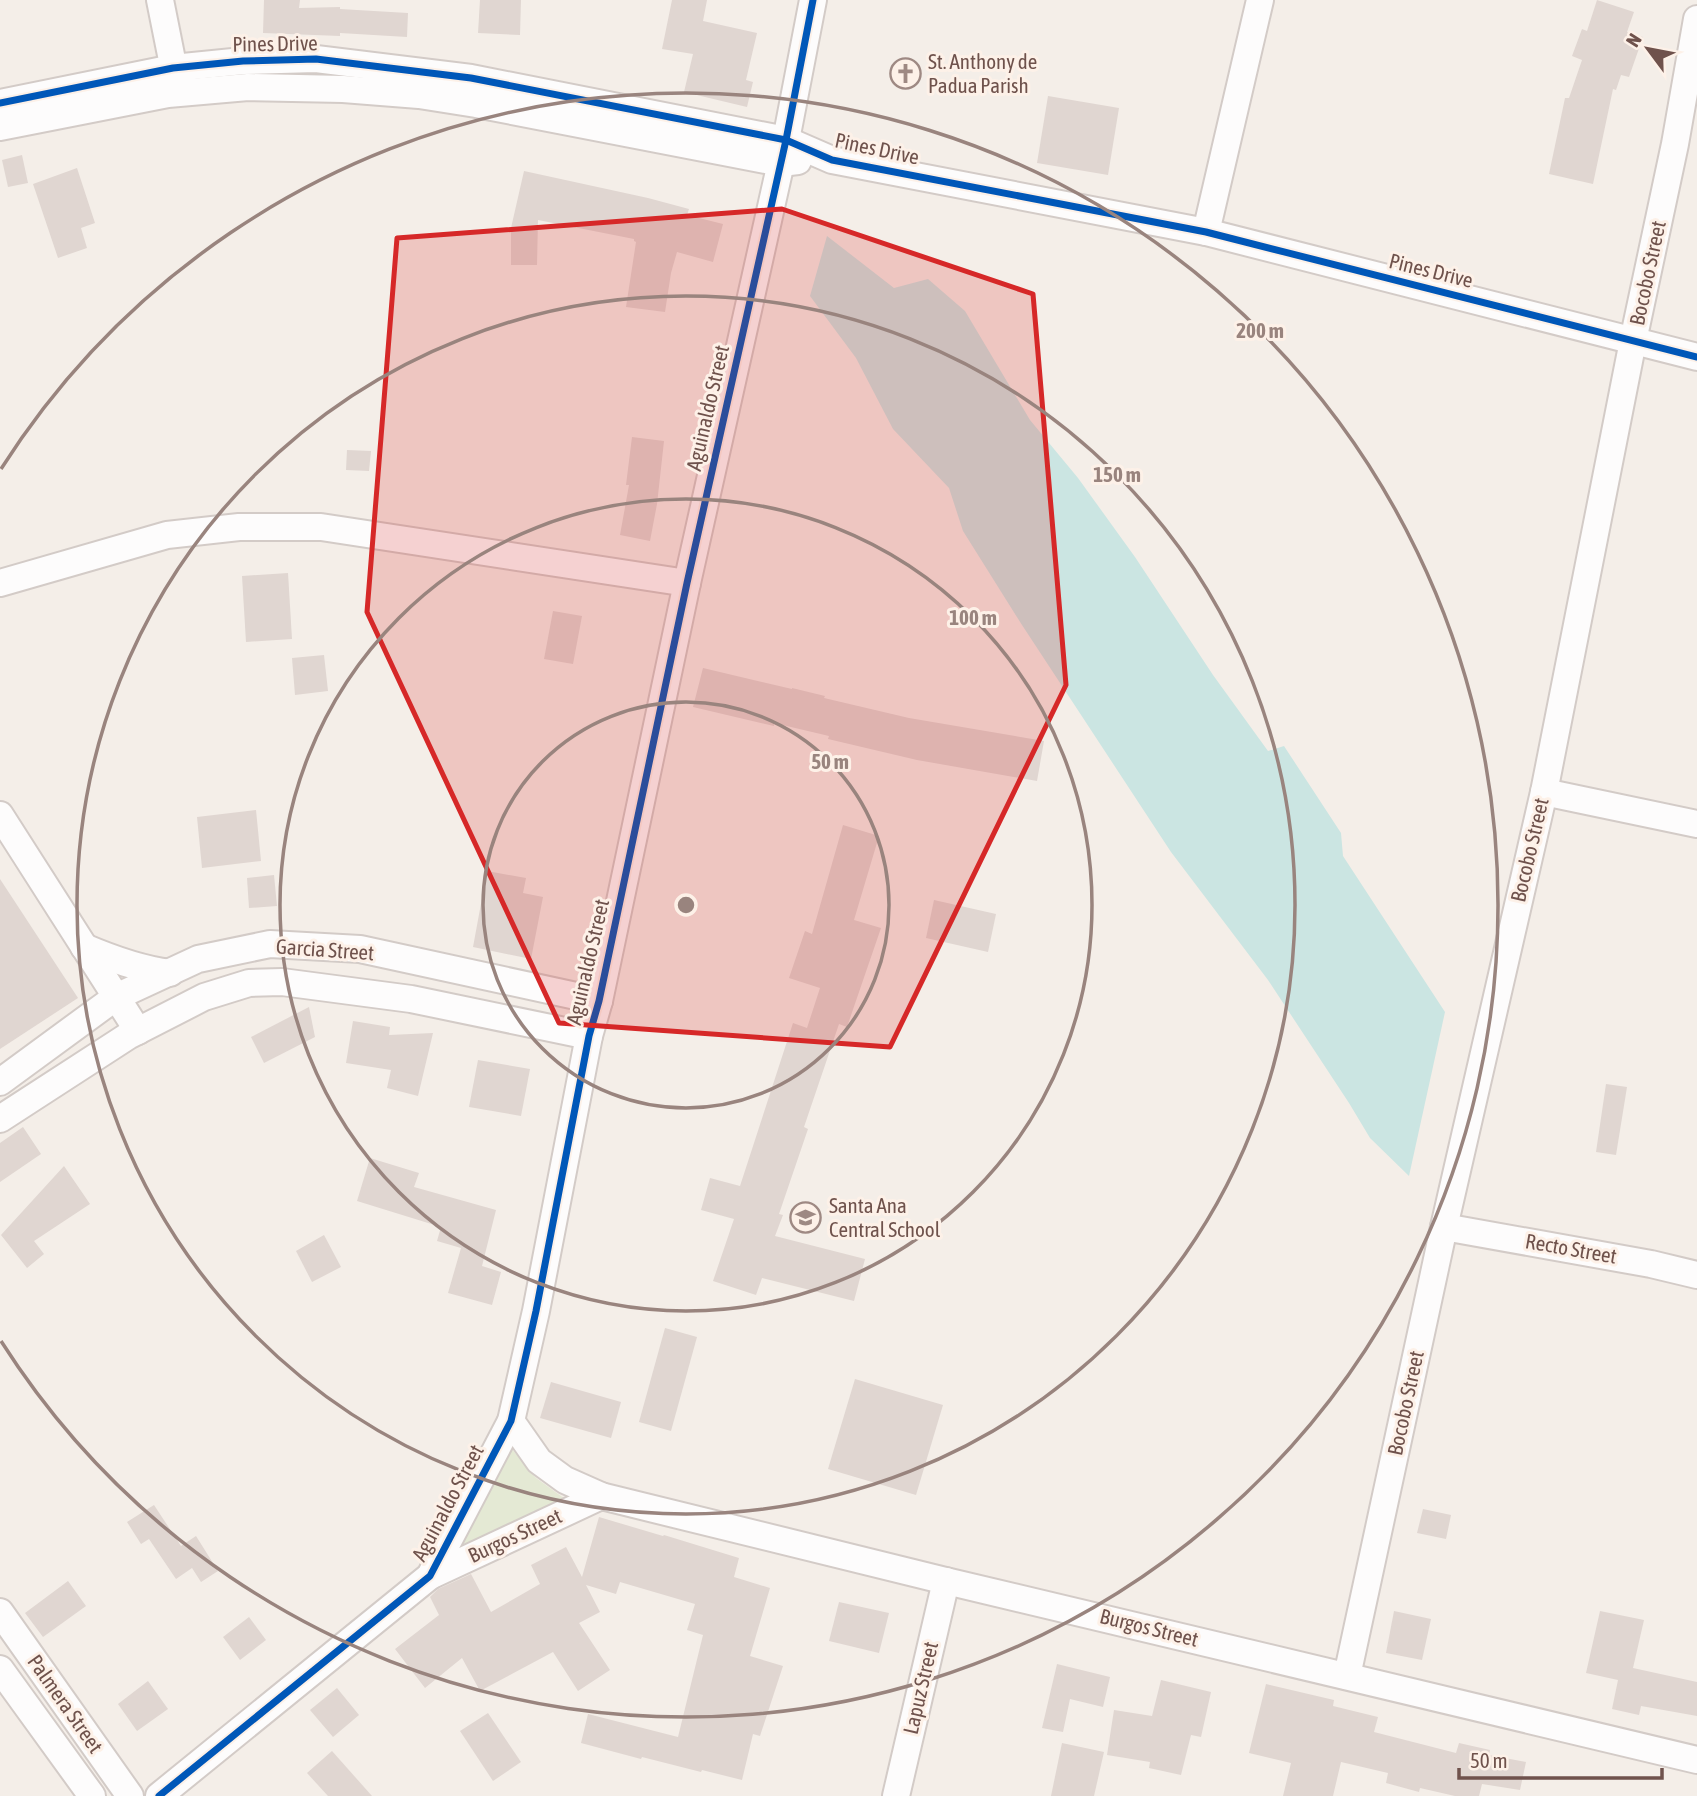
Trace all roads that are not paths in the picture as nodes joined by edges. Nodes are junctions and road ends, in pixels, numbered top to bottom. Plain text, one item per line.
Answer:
1 (160, 0) edge
2 (813, 0) edge
3 (1260, 0) edge
4 (1697, 19) edge
5 (173, 68) junction
6 (179, 94) junction
7 (0, 103) edge
8 (0, 127) edge
9 (783, 151) junction
10 (1206, 232) junction
11 (1633, 341) junction
12 (1697, 358) edge
13 (0, 583) edge
14 (687, 583) junction
15 (1544, 792) junction
16 (0, 815) edge
17 (1697, 824) edge
18 (84, 947) junction
19 (170, 973) junction
20 (116, 997) junction
21 (599, 1001) junction
22 (138, 1031) junction
23 (589, 1036) junction
24 (0, 1082) edge
25 (0, 1119) edge
26 (1444, 1227) junction
27 (1697, 1275) edge
28 (512, 1420) junction
29 (601, 1496) junction
30 (430, 1576) junction
31 (946, 1581) junction
32 (0, 1612) edge
33 (0, 1669) edge
34 (1348, 1676) junction
35 (1697, 1760) edge
36 (92, 1796) edge
37 (131, 1796) edge
38 (159, 1796) edge
39 (896, 1796) edge

1 - 5 street
2 - 9 street, Aguinaldo Street
3 - 10 street
4 - 11 street, Bocobo Street
5 - 6 street
5 - 7 street, Pines Drive
5 - 9 street, Pines Drive
6 - 8 street, Pines Drive
6 - 9 street, Pines Drive
9 - 10 street, Pines Drive
9 - 14 street, Aguinaldo Street
10 - 11 street, Pines Drive
11 - 12 street, Pines Drive
11 - 15 street, Bocobo Street
13 - 14 street
14 - 21 street, Aguinaldo Street
15 - 17 street
15 - 26 street, Bocobo Street
16 - 18 street
18 - 19 street
18 - 20 street
19 - 20 street, Garcia Street
19 - 21 street, Garcia Street
20 - 22 street
20 - 24 street, Garcia Street
21 - 23 street, Aguinaldo Street
22 - 23 street, Garcia Street
22 - 25 street, Garcia Street
23 - 28 street, Aguinaldo Street
26 - 27 street, Recto Street
26 - 34 street, Bocobo Street
28 - 29 street, Burgos Street
28 - 30 street, Aguinaldo Street
29 - 30 street, Burgos Street
29 - 31 street, Burgos Street
30 - 38 street, Aguinaldo Street
31 - 34 street, Burgos Street
31 - 39 street, Lapuz Street
32 - 37 street, Palmera Street
33 - 36 street, Palmera Street
34 - 35 street, Burgos Street

